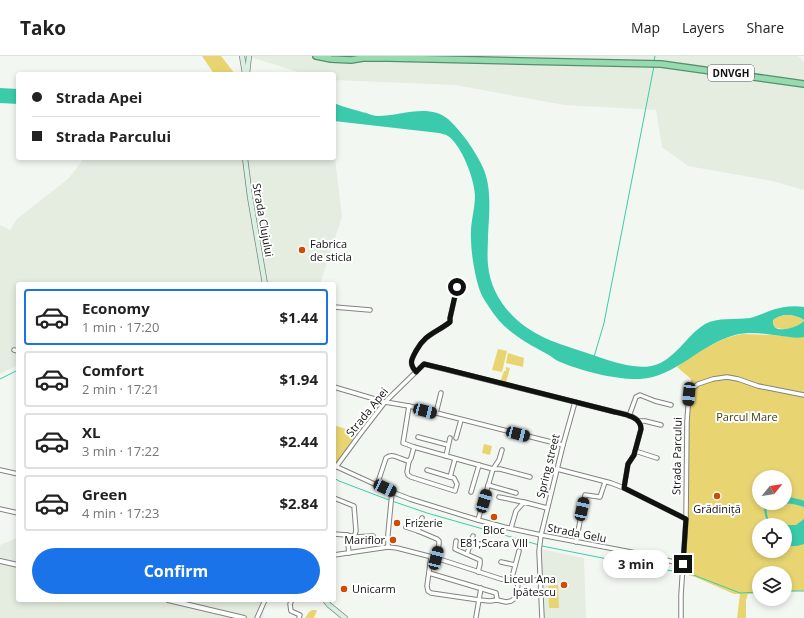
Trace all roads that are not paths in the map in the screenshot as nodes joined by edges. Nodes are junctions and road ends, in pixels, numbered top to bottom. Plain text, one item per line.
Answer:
1 (242, 56) edge
2 (249, 56) edge
3 (316, 56) edge
4 (342, 56) edge
5 (363, 58) junction
6 (246, 72) edge
7 (246, 72) edge
8 (804, 84) edge
9 (245, 160) edge
10 (265, 282) edge
11 (457, 287) dead end
12 (336, 307) edge
13 (370, 310) dead end
14 (416, 372) junction
15 (336, 388) edge
16 (441, 393) dead end
17 (804, 396) edge
18 (385, 402) junction
19 (575, 402) junction
20 (671, 405) dead end
21 (409, 406) junction
22 (436, 414) junction
23 (629, 416) junction
24 (461, 420) junction
25 (640, 423) junction
26 (661, 425) dead end
27 (418, 437) dead end
28 (450, 438) dead end
29 (456, 438) dead end
30 (448, 445) junction
31 (562, 445) junction
32 (414, 447) junction
33 (502, 450) dead end
34 (635, 451) junction
35 (446, 456) junction
36 (657, 458) dead end
37 (455, 459) junction
38 (409, 460) junction
39 (336, 465) edge
40 (479, 465) junction
41 (336, 466) edge
42 (493, 469) junction
43 (557, 469) junction
44 (0, 470) edge
45 (427, 470) dead end
46 (16, 474) edge
47 (450, 477) junction
48 (530, 477) dead end
49 (605, 482) junction
50 (377, 485) junction
51 (488, 485) junction
52 (624, 488) junction
53 (392, 492) junction
54 (472, 492) dead end
55 (516, 493) dead end
56 (499, 497) dead end
57 (336, 499) edge
58 (523, 502) junction
59 (547, 508) junction
60 (0, 509) edge
61 (16, 513) edge
62 (422, 518) dead end
63 (686, 519) junction
64 (478, 520) junction
65 (406, 527) dead end
66 (511, 528) junction
67 (418, 531) junction
68 (336, 534) edge
69 (541, 535) junction
70 (347, 536) junction
71 (373, 536) dead end
72 (473, 536) dead end
73 (354, 537) junction
74 (456, 541) dead end
75 (576, 542) junction
76 (388, 547) junction
77 (519, 550) dead end
78 (349, 553) junction
79 (467, 554) junction
80 (336, 555) edge
81 (431, 557) junction
82 (436, 558) junction
83 (0, 561) edge
84 (501, 562) dead end
85 (16, 565) edge
86 (515, 565) junction
87 (683, 565) junction
88 (478, 572) junction
89 (429, 573) junction
90 (540, 579) junction
91 (511, 581) junction
92 (518, 582) junction
93 (481, 588) junction
94 (479, 600) junction
95 (497, 600) junction
96 (176, 602) edge
97 (264, 602) edge
98 (291, 602) edge
99 (327, 602) edge
100 (335, 611) junction
101 (476, 617) edge
102 (244, 618) edge
103 (258, 618) edge
104 (299, 618) edge
105 (340, 618) edge
106 (345, 618) edge
107 (542, 618) edge
108 (681, 618) edge

1 - 6 main road
2 - 7 main road
3 - 5 highway, DNVGH
4 - 5 highway, DNVGH
5 - 8 highway, DNVGH
9 - 10 main road, Strada Clujului
11 - 14 street
12 - 13 street
14 - 18 street, Strada Apei
14 - 19 street, Strada Apei
15 - 18 street
16 - 22 street
17 - 63 street, Strada Parcului
18 - 21 street
18 - 39 street, Strada Apei
19 - 23 street
19 - 31 street, Spring street
20 - 23 street
21 - 22 street
21 - 32 street
22 - 24 street
23 - 25 street
24 - 29 street
24 - 31 street
25 - 26 street
25 - 34 street
27 - 30 street
28 - 30 street
30 - 35 street
31 - 43 street, Spring street
32 - 35 street
32 - 38 street
33 - 42 street
34 - 36 street
34 - 52 street
35 - 37 street
37 - 40 street
37 - 47 street
38 - 47 street
38 - 50 street
40 - 42 street
40 - 54 street
41 - 50 street, Strada Gelu
42 - 48 street
42 - 51 street
43 - 49 street
43 - 59 street, Spring street
44 - 46 street
45 - 47 street
49 - 52 street
49 - 75 street
50 - 53 street, Strada Gelu
51 - 55 street
51 - 64 street
52 - 63 street
53 - 64 street, Strada Gelu
53 - 76 street
56 - 58 street
57 - 73 street
58 - 59 street
58 - 66 street
59 - 69 street, Spring street
60 - 61 street
62 - 67 street
63 - 87 street, Strada Parcului
64 - 66 street, Strada Gelu
65 - 67 street
66 - 69 street, Strada Gelu
67 - 82 street
68 - 70 street
69 - 75 street, Strada Gelu
69 - 90 street, Spring street
70 - 73 street
70 - 78 street
71 - 73 street
72 - 79 street
74 - 79 street
75 - 87 street, Strada Gelu
76 - 78 street
76 - 81 street
77 - 86 street
78 - 80 street
79 - 88 street
81 - 82 street
81 - 89 street
82 - 88 street
83 - 85 street
84 - 86 street
86 - 91 street
87 - 108 street, Strada Parcului
88 - 91 street
89 - 93 street
89 - 94 street
90 - 92 street
90 - 107 street, Spring street
91 - 92 street
92 - 95 street
93 - 94 street
93 - 95 street
94 - 95 street
94 - 101 street
96 - 102 street
97 - 103 street
98 - 104 street
99 - 100 main road
100 - 105 main road
100 - 106 main road

